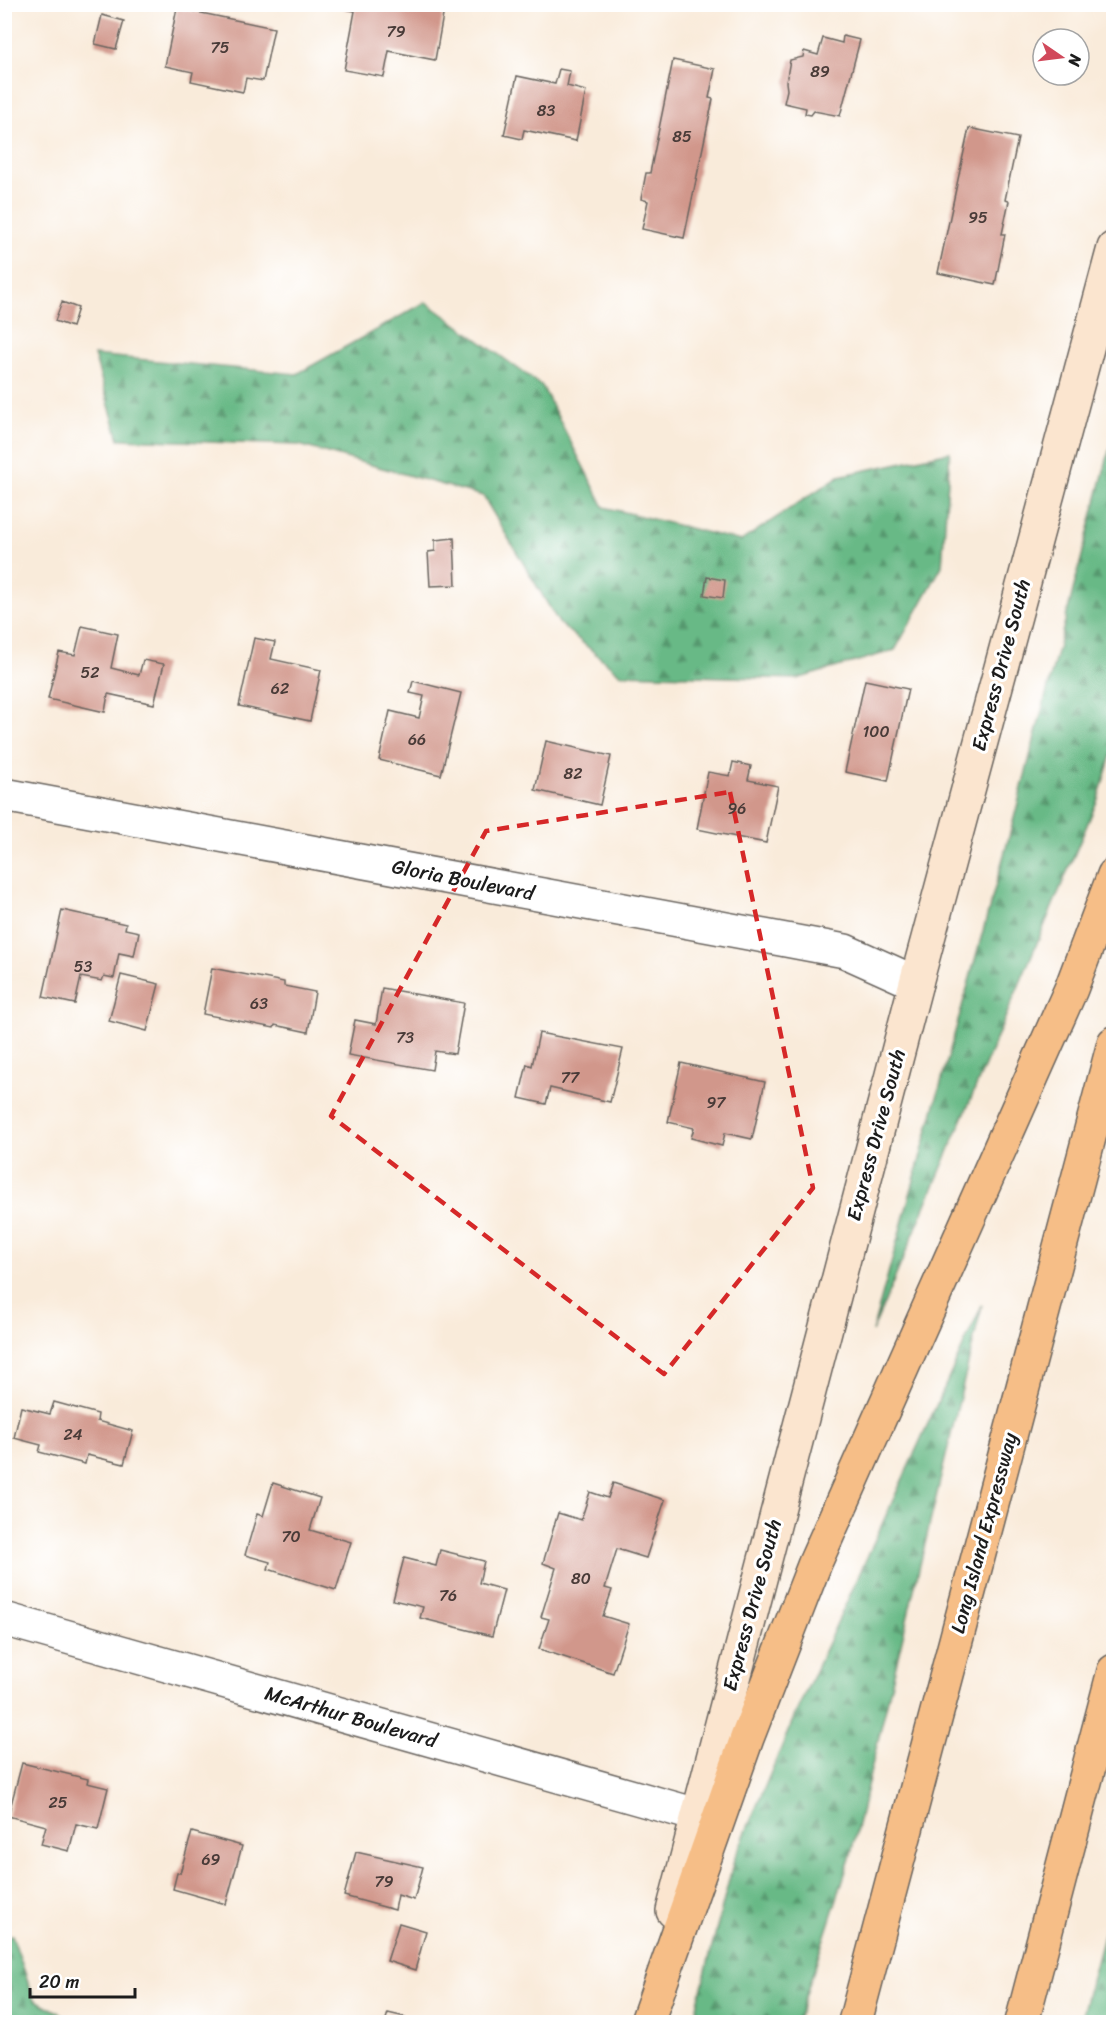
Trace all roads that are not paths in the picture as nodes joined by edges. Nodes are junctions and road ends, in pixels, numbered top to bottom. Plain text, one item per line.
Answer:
1 (1113, 249) edge
2 (4, 795) edge
3 (1113, 875) edge
4 (916, 983) junction
5 (1113, 1043) edge
6 (4, 1619) edge
7 (1113, 1671) edge
8 (697, 1815) junction
9 (646, 2022) edge
10 (855, 2022) edge
11 (1022, 2022) edge

1 - 4 main road, Express Drive South
2 - 4 street, Gloria Boulevard
3 - 9 highway
4 - 8 main road, Express Drive South
5 - 10 highway, Long Island Expressway
6 - 8 street, McArthur Boulevard
7 - 11 highway
8 - 9 main road, Express Drive South

